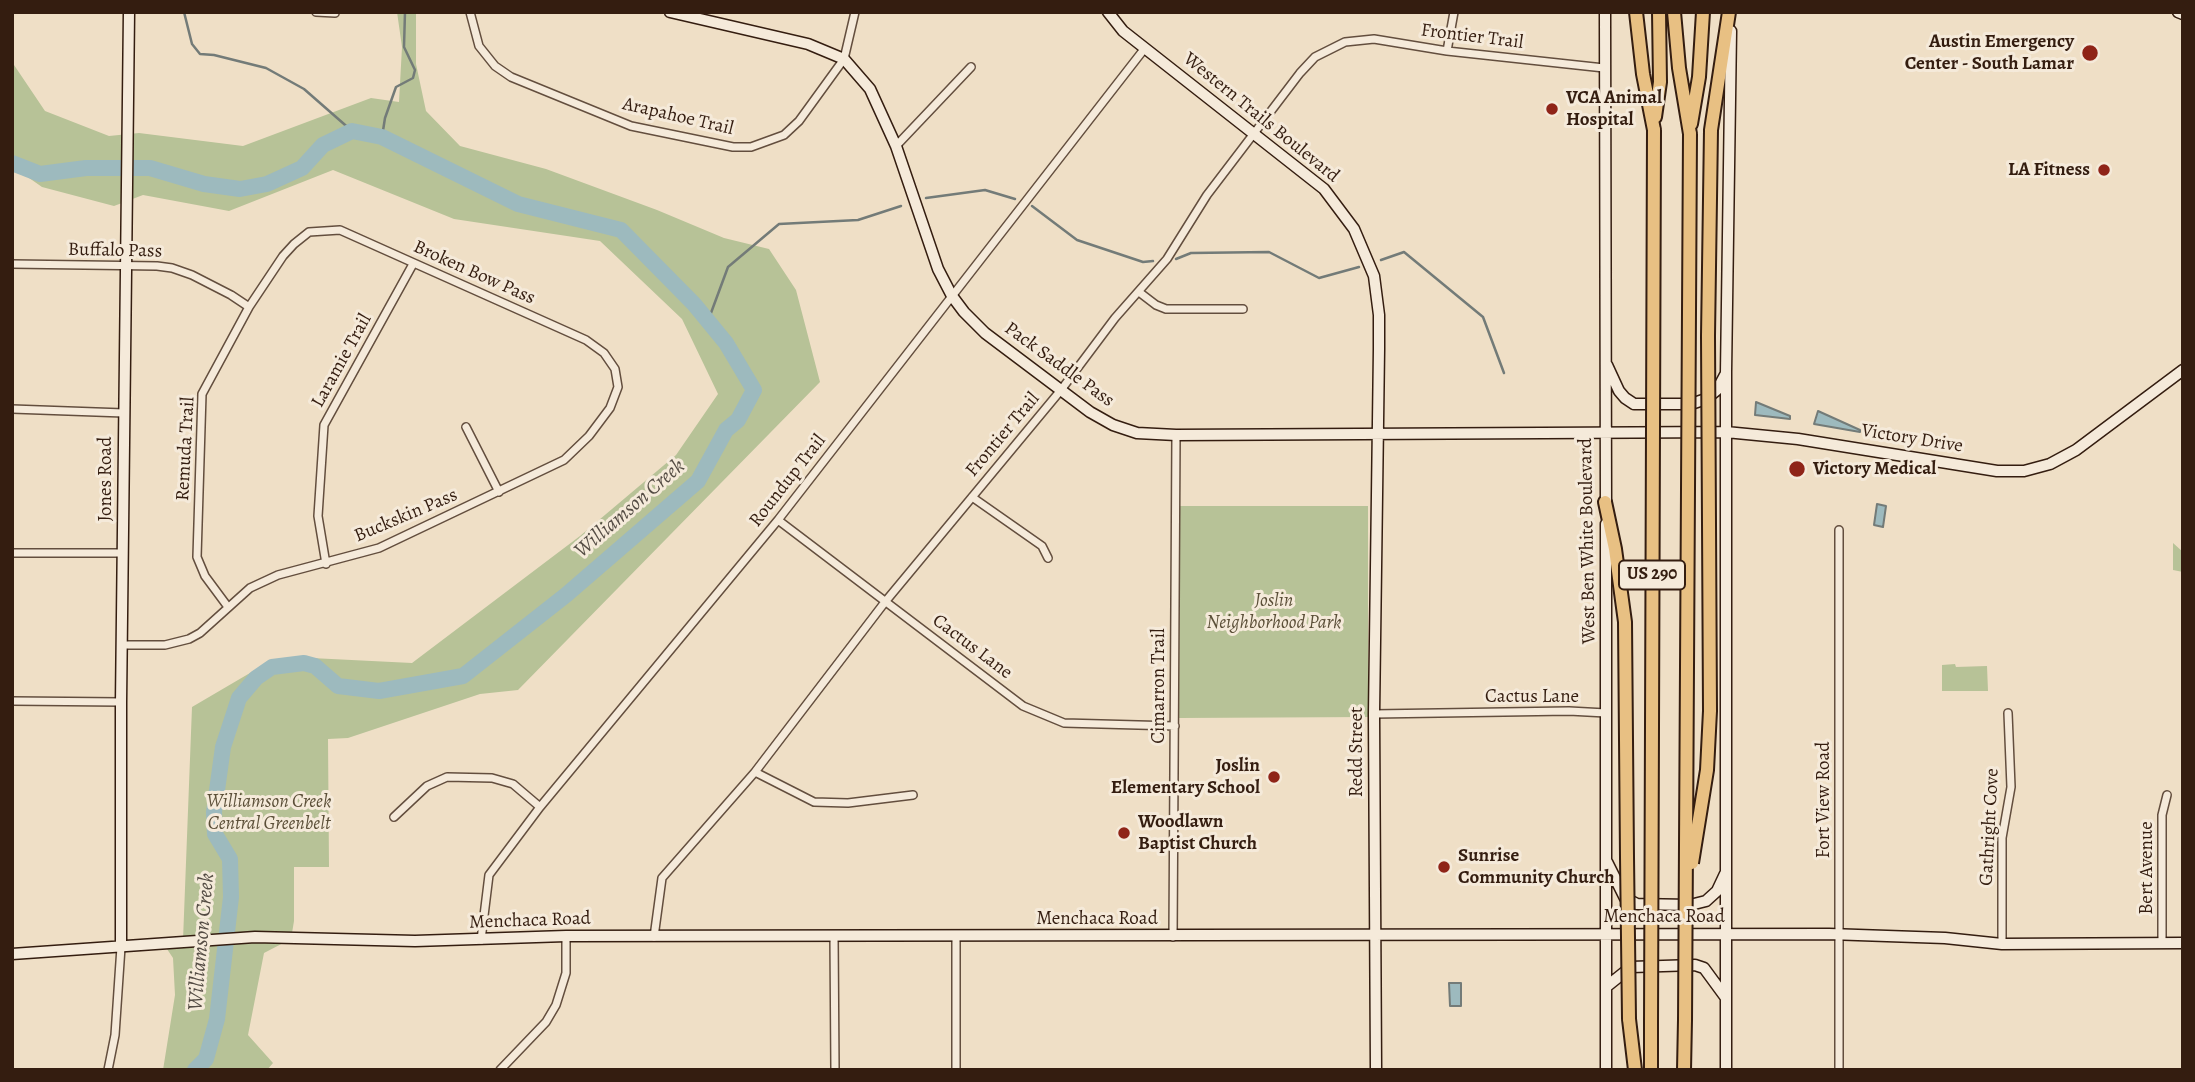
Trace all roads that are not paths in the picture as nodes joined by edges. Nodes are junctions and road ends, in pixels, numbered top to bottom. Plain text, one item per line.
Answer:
1 (129, 12) edge
2 (316, 12) edge
3 (471, 12) edge
4 (670, 12) edge
5 (855, 12) edge
6 (1108, 12) edge
7 (1454, 12) edge
8 (1605, 12) edge
9 (1636, 12) edge
10 (1659, 12) edge
11 (1674, 12) edge
12 (1703, 12) edge
13 (1730, 12) edge
14 (2178, 12) edge
15 (335, 13) edge
16 (2183, 14) edge
17 (1145, 48) junction
18 (1447, 51) junction
19 (844, 59) junction
20 (971, 67) dead end
21 (1604, 68) junction
22 (1654, 130) junction
23 (1254, 132) junction
24 (1689, 134) junction
25 (896, 146) junction
26 (309, 232) joint
27 (12, 264) edge
28 (413, 264) junction
29 (126, 266) junction
30 (1139, 292) junction
31 (952, 296) junction
32 (249, 307) junction
33 (1243, 309) dead end
34 (1605, 362) junction
35 (615, 369) joint
36 (2183, 370) edge
37 (1726, 372) junction
38 (1061, 390) junction
39 (12, 409) edge
40 (124, 413) junction
41 (466, 427) dead end
42 (1605, 432) junction
43 (1726, 432) junction
44 (1377, 434) junction
45 (1176, 435) junction
46 (499, 492) junction
47 (972, 497) junction
48 (1605, 502) junction
49 (778, 520) junction
50 (1839, 530) dead end
51 (12, 553) edge
52 (124, 553) junction
53 (1048, 558) dead end
54 (326, 564) junction
55 (885, 602) junction
56 (228, 607) junction
57 (122, 645) junction
58 (12, 701) edge
59 (121, 702) junction
60 (1606, 713) junction
61 (2008, 713) dead end
62 (1374, 715) junction
63 (1175, 726) junction
64 (755, 772) junction
65 (913, 795) dead end
66 (2168, 795) dead end
67 (540, 807) junction
68 (394, 817) dead end
69 (1605, 858) junction
70 (1726, 873) junction
71 (1686, 901) junction
72 (1375, 934) junction
73 (1604, 934) junction
74 (1726, 934) junction
75 (1839, 934) junction
76 (566, 936) junction
77 (834, 936) junction
78 (956, 936) junction
79 (653, 937) junction
80 (1173, 937) junction
81 (481, 940) junction
82 (2162, 943) junction
83 (2183, 943) edge
84 (2002, 944) junction
85 (121, 947) junction
86 (12, 954) edge
87 (1606, 987) junction
88 (1727, 999) junction
89 (107, 1070) edge
90 (500, 1070) edge
91 (835, 1070) edge
92 (956, 1070) edge
93 (1376, 1070) edge
94 (1606, 1070) edge
95 (1634, 1070) edge
96 (1651, 1070) edge
97 (1684, 1070) edge
98 (1726, 1070) edge
99 (1839, 1070) edge

1 - 29 main road, Jones Road
2 - 15 street
3 - 19 street, Arapahoe Trail
4 - 19 main road, Pack Saddle Pass
5 - 19 street
6 - 17 main road, Western Trails Boulevard
7 - 18 street
8 - 21 main road, West Ben White Boulevard
9 - 22 highway, US 290
10 - 22 highway
11 - 24 highway, US 290
12 - 24 highway
13 - 37 main road
13 - 71 highway, bridge
14 - 16 main road
17 - 23 main road, Western Trails Boulevard
17 - 31 street, Roundup Trail
18 - 21 street, Frontier Trail
18 - 23 street, Frontier Trail
19 - 25 main road, Pack Saddle Pass
20 - 25 street
21 - 34 main road, West Ben White Boulevard
22 - 96 highway, US 290, bridge
23 - 30 street, Frontier Trail
23 - 44 main road, Western Trails Boulevard
24 - 71 highway, US 290, bridge
25 - 31 main road, Pack Saddle Pass
26 - 28 street, Broken Bow Pass
26 - 32 street, Remuda Trail
27 - 29 street, Buffalo Pass
28 - 35 street, Broken Bow Pass
28 - 54 street, Laramie Trail
29 - 32 street, Buffalo Pass
29 - 40 main road, Jones Road
30 - 33 street
30 - 38 street, Frontier Trail
31 - 38 main road, Pack Saddle Pass
31 - 49 street, Roundup Trail
32 - 56 street, Remuda Trail
34 - 37 main road
34 - 42 main road, West Ben White Boulevard
35 - 46 street, Buckskin Pass
36 - 43 main road, Victory Drive
37 - 43 main road
38 - 45 main road, Pack Saddle Pass
38 - 47 street, Frontier Trail
39 - 40 street
40 - 52 main road, Jones Road
41 - 46 street
42 - 43 main road, Victory Drive
42 - 44 main road, Pack Saddle Pass
42 - 48 main road, West Ben White Boulevard
43 - 70 main road
44 - 45 main road, Pack Saddle Pass
44 - 62 main road, Redd Street
45 - 63 street, Cimarron Trail
46 - 54 street, Buckskin Pass
47 - 53 street
47 - 55 street, Frontier Trail
48 - 60 main road, West Ben White Boulevard
48 - 95 highway, bridge
49 - 55 street, Cactus Lane
49 - 67 street, Roundup Trail
50 - 75 street, Fort View Road
51 - 52 street
52 - 57 main road, Jones Road
54 - 56 street, Buckskin Pass
55 - 63 street, Cactus Lane
55 - 64 street, Frontier Trail
56 - 57 street, Buckskin Pass
57 - 59 main road, Jones Road
58 - 59 street
59 - 85 main road, Jones Road
60 - 62 street, Cactus Lane
60 - 69 main road, West Ben White Boulevard
61 - 84 street, Gathright Cove
62 - 72 main road, Redd Street
63 - 80 street, Cimarron Trail
64 - 65 street
64 - 79 street, Frontier Trail
66 - 82 street, Bert Avenue
67 - 68 street
67 - 81 street, Roundup Trail
69 - 70 main road
69 - 73 main road, West Ben White Boulevard
70 - 74 main road
71 - 97 highway, US 290, bridge
72 - 73 main road, Menchaca Road
72 - 80 main road, Menchaca Road
72 - 93 main road, Redd Street
73 - 74 main road, Menchaca Road
73 - 87 main road, West Ben White Boulevard
74 - 75 main road, Menchaca Road
74 - 88 main road
75 - 84 main road, Menchaca Road
75 - 99 street, Fort View Road
76 - 79 main road, Menchaca Road
76 - 81 main road, Menchaca Road
76 - 90 street
77 - 78 main road, Menchaca Road
77 - 79 main road, Menchaca Road
77 - 91 street
78 - 80 main road, Menchaca Road
78 - 92 street
81 - 85 main road, Menchaca Road
82 - 83 main road, Menchaca Road
82 - 84 main road, Menchaca Road
85 - 86 main road, Menchaca Road
85 - 89 street
87 - 88 main road
87 - 94 main road, West Ben White Boulevard
88 - 98 main road

